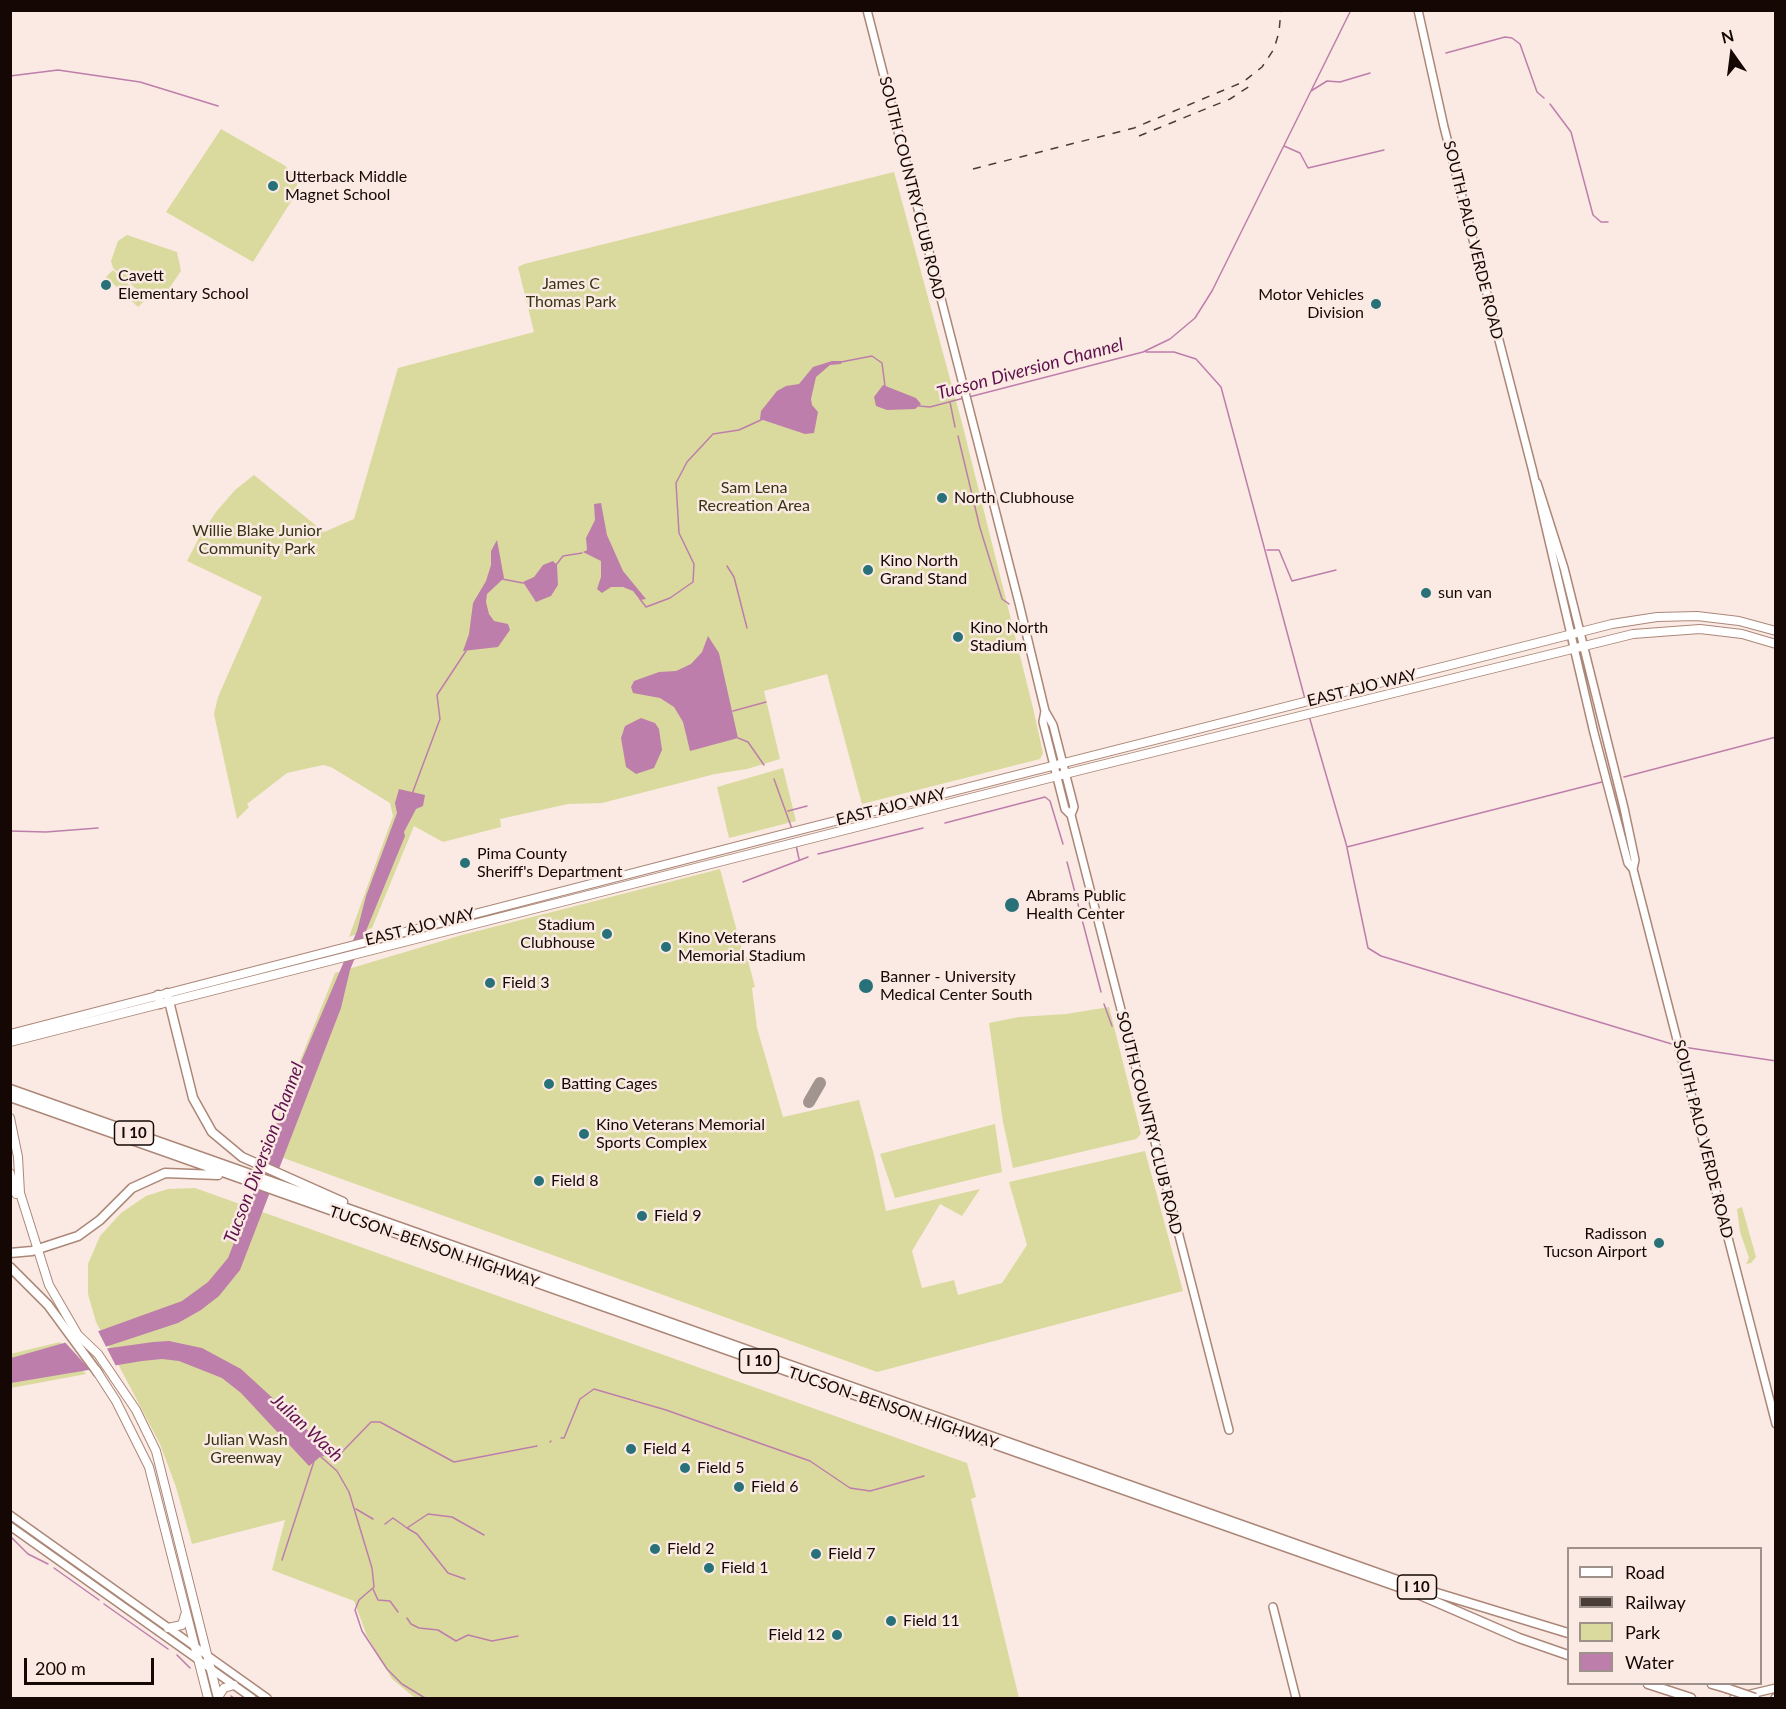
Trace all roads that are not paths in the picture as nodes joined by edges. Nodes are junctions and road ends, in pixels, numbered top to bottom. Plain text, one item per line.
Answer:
1 (867, 10) edge
2 (1418, 10) edge
3 (1532, 468) junction
4 (1776, 631) edge
5 (1580, 633) junction
6 (1570, 635) junction
7 (1776, 644) edge
8 (1583, 646) junction
9 (1573, 649) junction
10 (1173, 735) junction
11 (1176, 747) junction
12 (1058, 764) junction
13 (1061, 775) junction
14 (1633, 869) junction
15 (472, 914) junction
16 (475, 926) junction
17 (285, 962) junction
18 (288, 973) junction
19 (164, 999) junction
20 (10, 1034) edge
21 (10, 1041) edge
22 (10, 1089) edge
23 (10, 1097) edge
24 (11, 1120) edge
25 (10, 1173) edge
26 (234, 1176) junction
27 (255, 1180) junction
28 (278, 1189) junction
29 (390, 1223) junction
30 (35, 1250) junction
31 (10, 1253) edge
32 (10, 1267) edge
33 (75, 1335) junction
34 (98, 1373) joint
35 (1772, 1410) junction
36 (1776, 1419) edge
37 (1776, 1424) edge
38 (1228, 1430) dead end
39 (10, 1515) edge
40 (10, 1526) edge
41 (185, 1607) junction
42 (1273, 1607) dead end
43 (168, 1628) junction
44 (1567, 1632) edge
45 (195, 1648) junction
46 (1567, 1654) edge
47 (209, 1658) junction
48 (199, 1661) junction
49 (212, 1670) junction
50 (1653, 1685) edge
51 (1718, 1685) edge
52 (234, 1686) junction
53 (1776, 1688) edge
54 (208, 1698) edge
55 (218, 1698) edge
56 (252, 1698) edge
57 (267, 1698) edge
58 (1296, 1698) edge
59 (1688, 1698) edge
60 (1734, 1698) edge
61 (1755, 1698) edge

1 - 12 main road, SOUTH COUNTRY CLUB ROAD
2 - 3 main road, SOUTH PALO VERDE ROAD
3 - 5 main road, SOUTH PALO VERDE ROAD
3 - 6 main road, SOUTH PALO VERDE ROAD
4 - 5 main road, EAST AJO WAY
5 - 6 main road, EAST AJO WAY
5 - 8 main road, SOUTH PALO VERDE ROAD
6 - 9 main road, SOUTH PALO VERDE ROAD
6 - 10 main road, EAST AJO WAY
7 - 8 main road, EAST AJO WAY
8 - 9 main road, EAST AJO WAY
8 - 14 main road, SOUTH PALO VERDE ROAD
9 - 11 main road, EAST AJO WAY
9 - 14 main road, SOUTH PALO VERDE ROAD
10 - 11 main road
10 - 12 main road, EAST AJO WAY
11 - 13 main road, EAST AJO WAY
12 - 13 main road, SOUTH COUNTRY CLUB ROAD
12 - 15 main road, EAST AJO WAY
13 - 16 main road, EAST AJO WAY
13 - 38 main road, SOUTH COUNTRY CLUB ROAD
14 - 35 main road, SOUTH PALO VERDE ROAD
15 - 16 main road
15 - 17 main road, EAST AJO WAY
16 - 18 main road, EAST AJO WAY
17 - 18 main road
17 - 19 main road, EAST AJO WAY
18 - 19 main road, EAST AJO WAY
19 - 20 main road, EAST AJO WAY
19 - 21 main road, EAST AJO WAY
19 - 29 highway
22 - 27 highway, TUCSON–BENSON HIGHWAY / I 10
23 - 26 highway, TUCSON–BENSON HIGHWAY / I 10
24 - 30 main road
25 - 30 main road
26 - 27 highway, TUCSON–BENSON HIGHWAY / I 10
26 - 30 highway
27 - 28 highway, TUCSON–BENSON HIGHWAY / I 10
28 - 29 highway, TUCSON–BENSON HIGHWAY / I 10
28 - 46 highway, TUCSON–BENSON HIGHWAY / I 10
29 - 44 highway, TUCSON–BENSON HIGHWAY / I 10
30 - 31 highway
30 - 33 main road
32 - 33 highway
33 - 34 highway
33 - 47 main road
34 - 41 main road
35 - 36 main road, SOUTH PALO VERDE ROAD
35 - 37 main road, SOUTH PALO VERDE ROAD
39 - 43 main road
40 - 48 main road
41 - 43 main road
41 - 45 main road
42 - 58 main road
43 - 45 main road
45 - 47 main road
45 - 48 main road
47 - 49 main road
47 - 57 main road
48 - 49 main road
48 - 54 main road
49 - 52 main road
49 - 55 main road
50 - 59 highway
51 - 61 highway, bridge
52 - 55 main road
52 - 56 main road
53 - 60 main road

